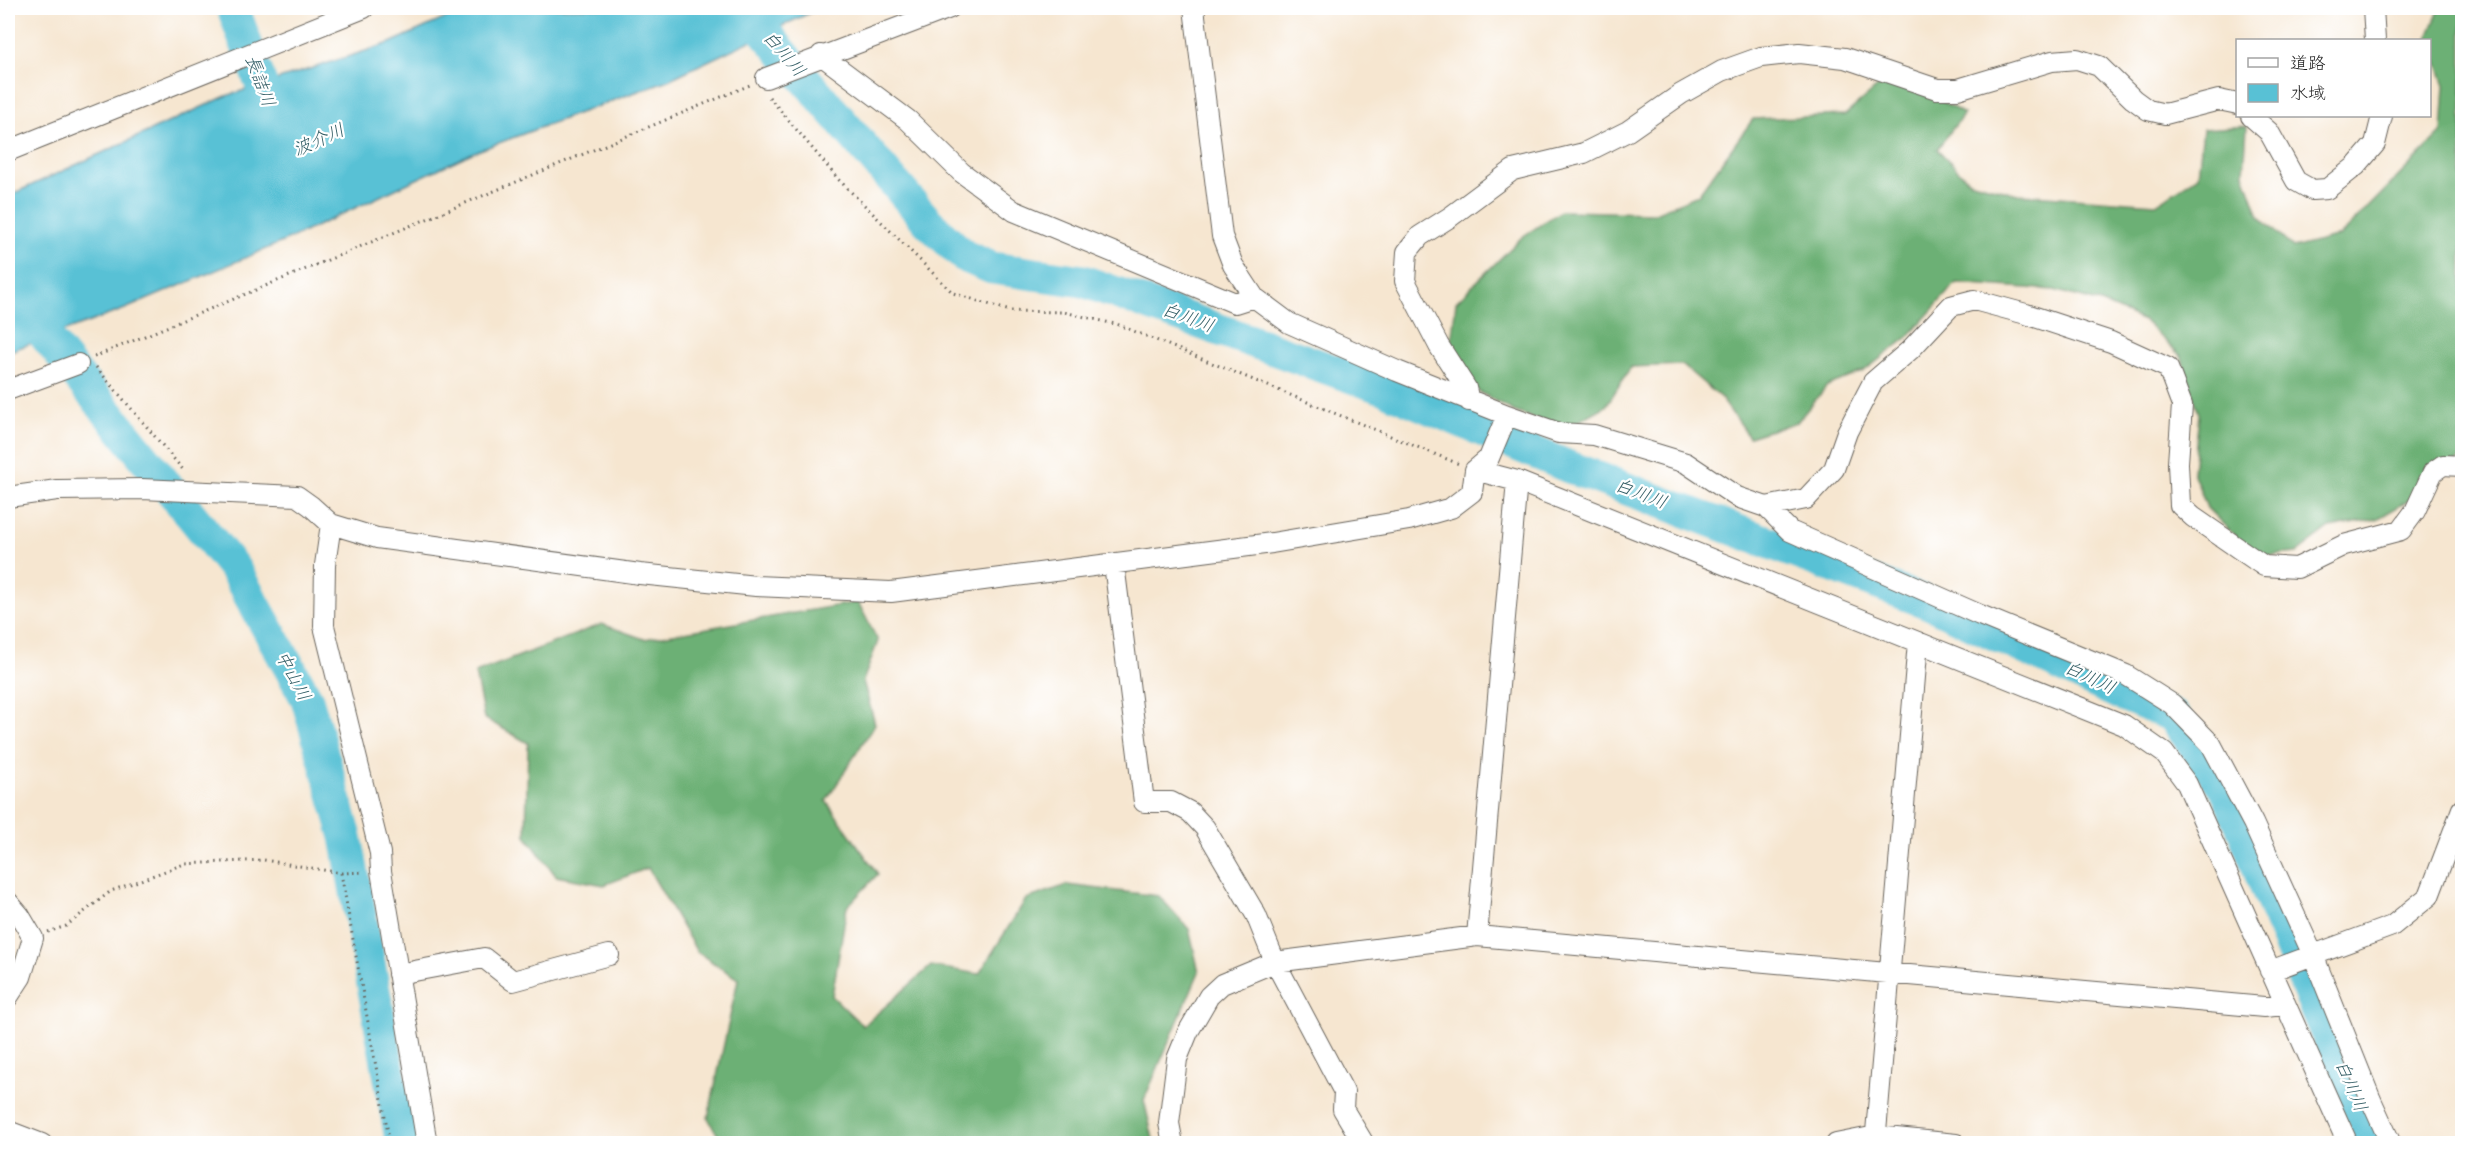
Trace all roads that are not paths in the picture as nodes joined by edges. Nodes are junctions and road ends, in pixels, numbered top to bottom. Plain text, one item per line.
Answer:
1 (364, 8) edge
2 (950, 8) edge
3 (1194, 8) edge
4 (2373, 8) edge
5 (2375, 39) edge
6 (821, 55) junction
7 (762, 84) road end
8 (2236, 104) edge
9 (2252, 117) edge
10 (2382, 117) edge
11 (8, 151) edge
12 (1254, 297) junction
13 (78, 364) dead end
14 (8, 390) edge
15 (1469, 401) junction
16 (1505, 421) junction
17 (1482, 464) junction
18 (2463, 466) edge
19 (1517, 482) junction
20 (8, 497) edge
21 (1766, 507) junction
22 (331, 524) junction
23 (1114, 564) junction
24 (1918, 642) junction
25 (2463, 808) edge
26 (8, 902) edge
27 (1477, 936) junction
28 (609, 955) dead end
29 (2313, 956) junction
30 (1275, 962) junction
31 (2270, 971) junction
32 (1889, 972) junction
33 (398, 974) junction
34 (8, 997) edge
35 (2285, 1005) junction
36 (8, 1131) edge
37 (1875, 1140) edge
38 (42, 1143) edge
39 (427, 1143) edge
40 (1173, 1143) edge
41 (1364, 1143) edge
42 (1836, 1143) edge
43 (1956, 1143) edge
44 (2348, 1143) edge
45 (2391, 1143) edge

1 - 11 street
2 - 6 street
3 - 12 street
4 - 5 street
6 - 7 street
6 - 12 street
8 - 15 street
9 - 10 street
12 - 15 street
13 - 14 street
15 - 16 street
16 - 17 street
16 - 21 street
17 - 19 street
17 - 23 street
18 - 21 street
19 - 24 street
19 - 27 street
20 - 22 street
21 - 29 street
22 - 23 street
22 - 33 street
23 - 30 street
24 - 31 street
24 - 32 street
25 - 29 street
26 - 34 street
27 - 30 street
27 - 32 street
28 - 33 street
29 - 31 street
29 - 45 street
30 - 40 street
30 - 41 street
31 - 35 street
32 - 35 street
32 - 37 street
33 - 39 street
35 - 44 street
36 - 38 street
37 - 42 street
37 - 43 street

